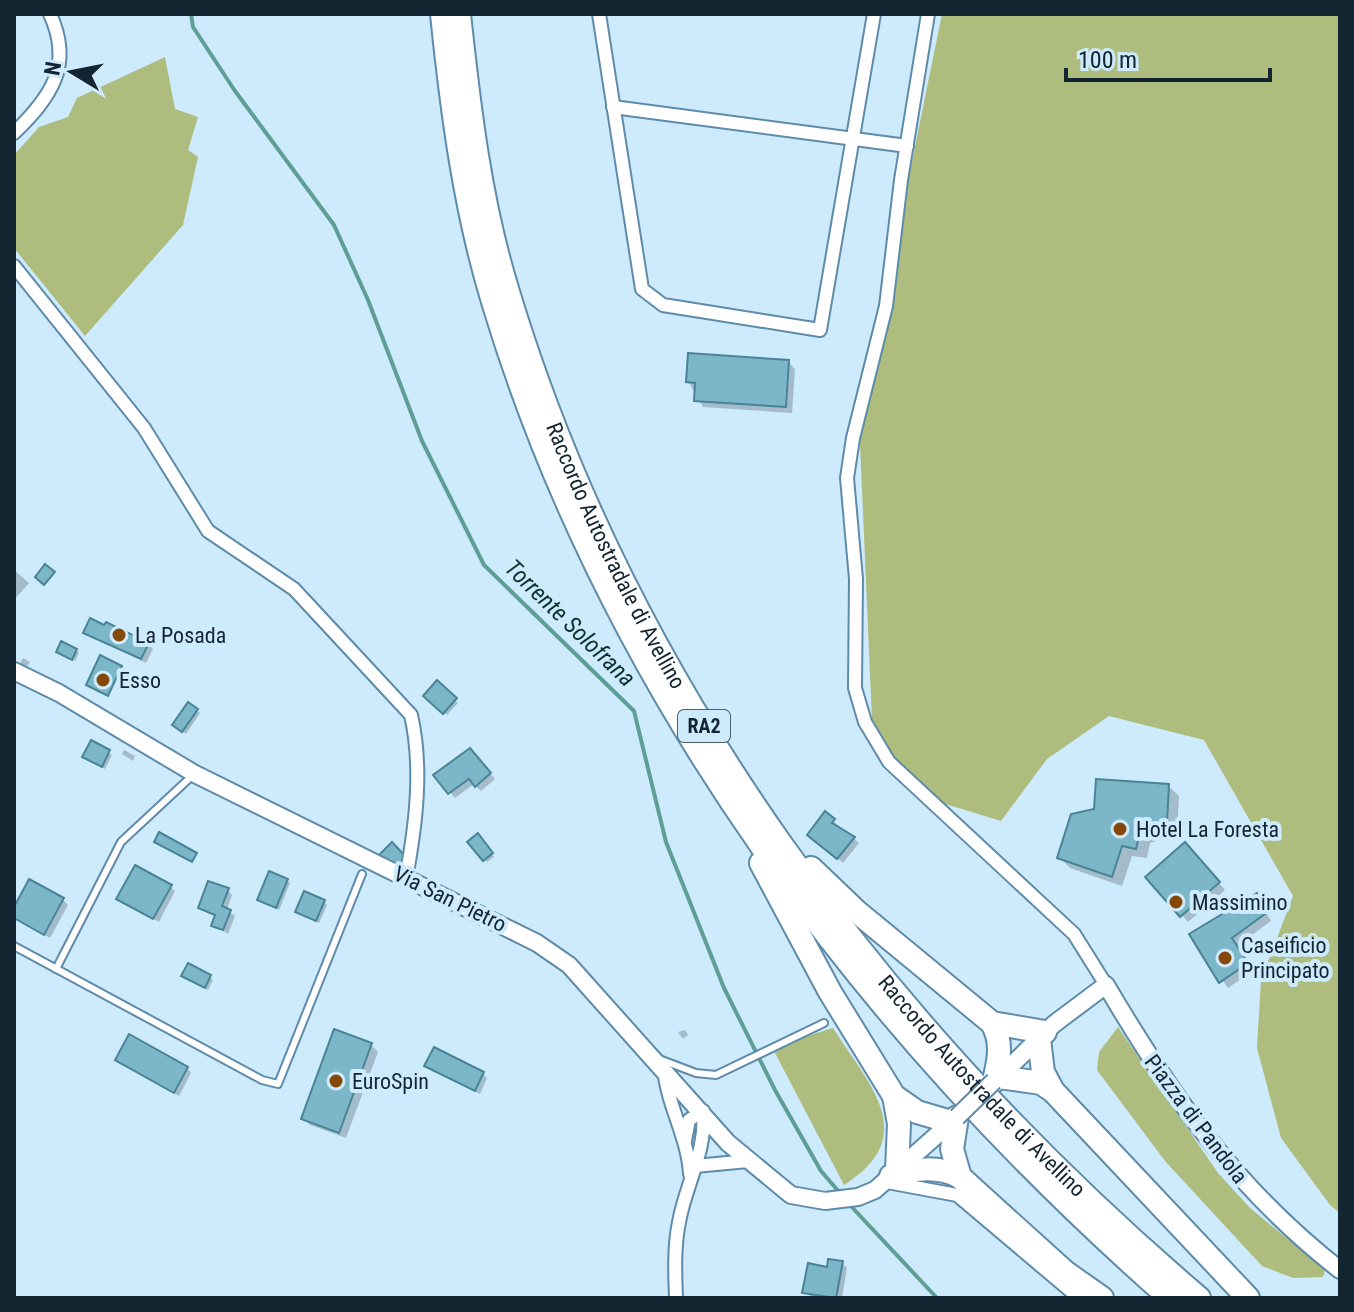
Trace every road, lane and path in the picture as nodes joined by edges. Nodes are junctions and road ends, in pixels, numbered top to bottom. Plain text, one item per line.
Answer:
1 (50, 14) edge
2 (442, 14) edge
3 (459, 14) edge
4 (599, 14) edge
5 (874, 14) edge
6 (928, 14) edge
7 (613, 107) junction
8 (14, 133) edge
9 (853, 139) junction
10 (907, 146) junction
11 (14, 266) edge
12 (14, 671) edge
13 (732, 771) junction
14 (195, 774) junction
15 (733, 804) junction
16 (362, 874) dead end
17 (406, 878) junction
18 (14, 946) edge
19 (56, 969) junction
20 (1106, 985) junction
21 (824, 1023) dead end
22 (992, 1023) junction
23 (1042, 1035) junction
24 (658, 1062) junction
25 (996, 1079) junction
26 (1053, 1091) junction
27 (894, 1096) junction
28 (703, 1111) junction
29 (954, 1120) junction
30 (685, 1141) junction
31 (748, 1161) junction
32 (693, 1172) junction
33 (891, 1176) junction
34 (960, 1177) junction
35 (1340, 1270) edge
36 (676, 1298) edge
37 (1079, 1298) edge
38 (1102, 1298) edge
39 (1170, 1298) edge
40 (1199, 1298) edge
41 (1248, 1298) edge

1 - 8 street
2 - 15 highway, Raccordo Autostradale di Avellino / RA2
3 - 13 highway, Raccordo Autostradale di Avellino / RA2
4 - 7 street
5 - 9 street
6 - 10 street
7 - 9 street
7 - 9 street
9 - 10 street
10 - 20 street
11 - 17 street
12 - 14 street, Via San Pietro
13 - 22 highway
13 - 40 highway, Raccordo Autostradale di Avellino / RA2
14 - 17 street, Via San Pietro
14 - 19 lane
15 - 27 highway
15 - 39 highway, Raccordo Autostradale di Avellino / RA2
16 - 19 lane
17 - 24 street, Via San Pietro
18 - 19 lane
20 - 23 street
20 - 35 street, Piazza di Pandola
21 - 24 lane
22 - 23 highway
22 - 25 highway
23 - 25 street
23 - 26 highway
24 - 28 street, Via San Pietro
24 - 30 street
25 - 26 highway
25 - 29 street, bridge
26 - 41 highway
27 - 29 highway
27 - 33 highway
28 - 30 street
28 - 31 street, Via San Pietro
28 - 32 street
29 - 33 street
29 - 34 highway
30 - 32 street
31 - 32 street
31 - 33 street, Via San Pietro
32 - 36 street
33 - 34 highway
33 - 37 street
34 - 38 highway

